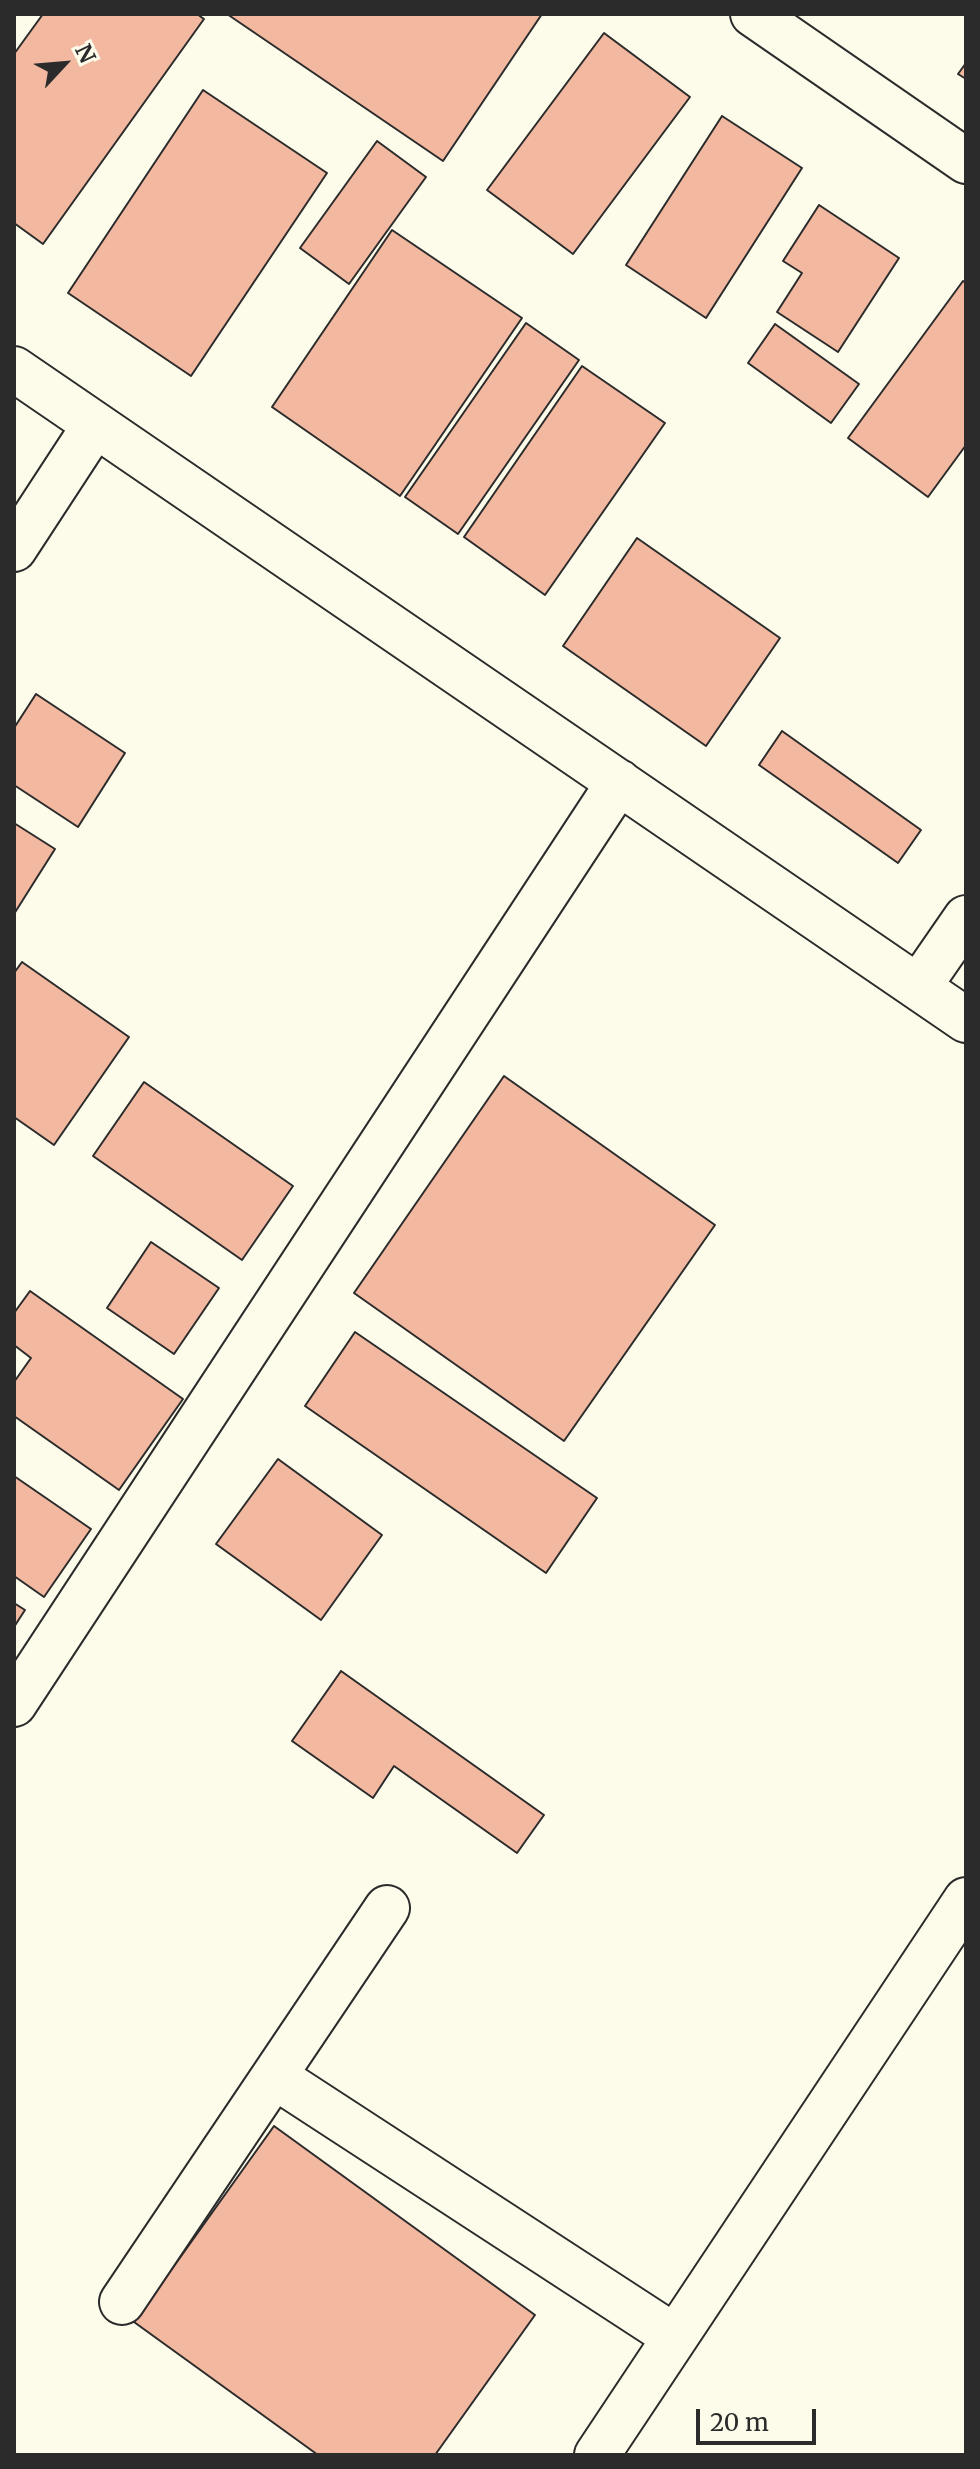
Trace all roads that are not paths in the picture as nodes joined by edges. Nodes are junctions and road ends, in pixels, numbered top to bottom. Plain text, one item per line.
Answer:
1 (753, 14) edge
2 (966, 161) edge
3 (14, 369) edge
4 (95, 425) junction
5 (14, 549) edge
6 (619, 782) junction
7 (966, 918) edge
8 (919, 986) junction
9 (966, 1020) edge
10 (14, 1704) edge
11 (387, 1908) dead end
12 (963, 1911) edge
13 (274, 2076) junction
14 (122, 2302) dead end
15 (675, 2337) junction
16 (597, 2455) edge

1 - 2 street
3 - 4 street
4 - 5 street
4 - 6 street
6 - 8 street
6 - 10 street
7 - 8 street
8 - 9 street
11 - 13 street
12 - 15 street
13 - 14 street
13 - 15 street
15 - 16 street

